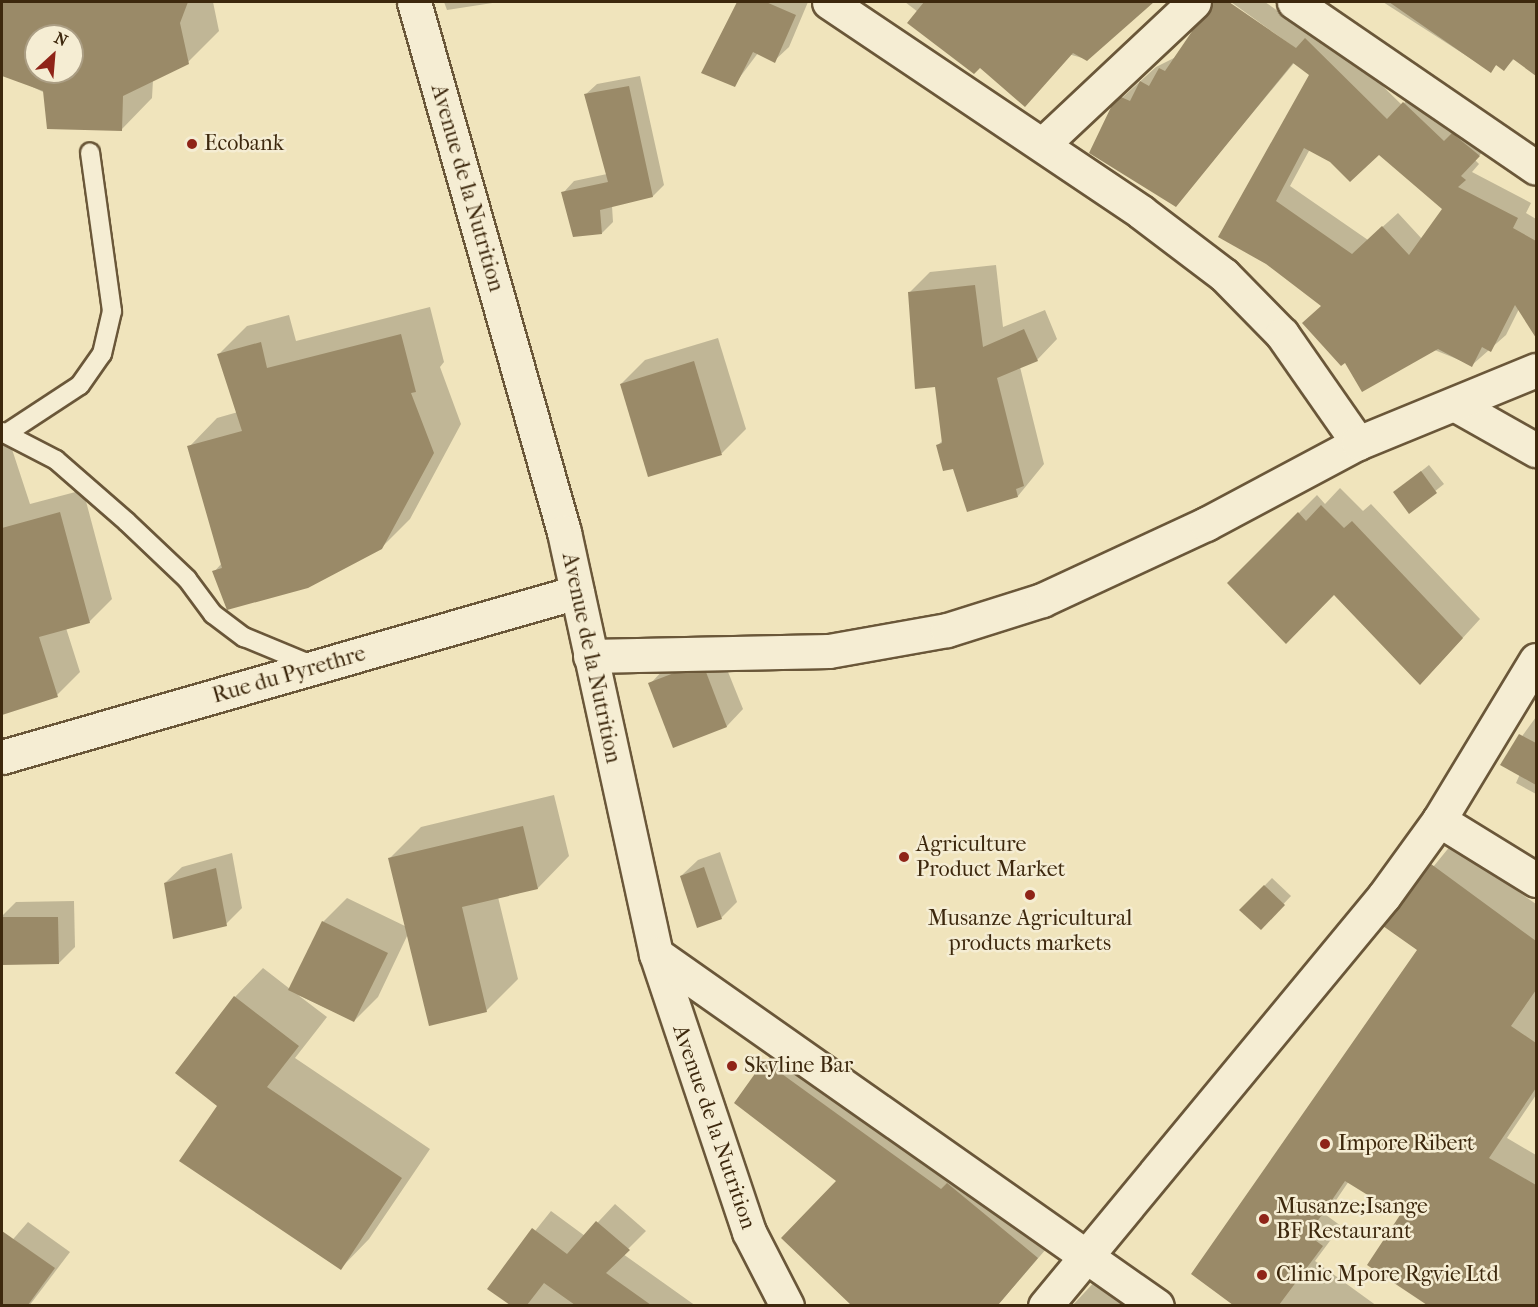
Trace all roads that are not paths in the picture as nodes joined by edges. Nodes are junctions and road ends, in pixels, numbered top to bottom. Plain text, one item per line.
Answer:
1 (414, 2) edge
2 (829, 2) edge
3 (1194, 2) edge
4 (1294, 2) edge
5 (1043, 144) junction
6 (90, 153) dead end
7 (1536, 168) edge
8 (1536, 370) edge
9 (1456, 405) junction
10 (4, 433) edge
11 (1358, 444) junction
12 (1536, 450) edge
13 (577, 592) junction
14 (590, 656) junction
15 (1536, 660) edge
16 (316, 667) junction
17 (2, 757) edge
18 (1439, 820) junction
19 (1536, 880) edge
20 (656, 954) junction
21 (1082, 1254) junction
22 (787, 1305) edge
23 (1045, 1305) edge
24 (1157, 1305) edge

1 - 13 street, Avenue de la Nutrition
2 - 5 street
3 - 5 street
4 - 7 street
5 - 11 street
6 - 10 lane
8 - 9 street
9 - 11 street
9 - 12 street
10 - 16 lane
11 - 14 street
13 - 14 street, Avenue de la Nutrition
13 - 16 street, Rue du Pyrethre
14 - 20 street, Avenue de la Nutrition
15 - 18 street
16 - 17 street, Rue du Pyrethre
18 - 19 street
18 - 21 street
20 - 21 street
20 - 22 street, Avenue de la Nutrition
21 - 23 street
21 - 24 street

